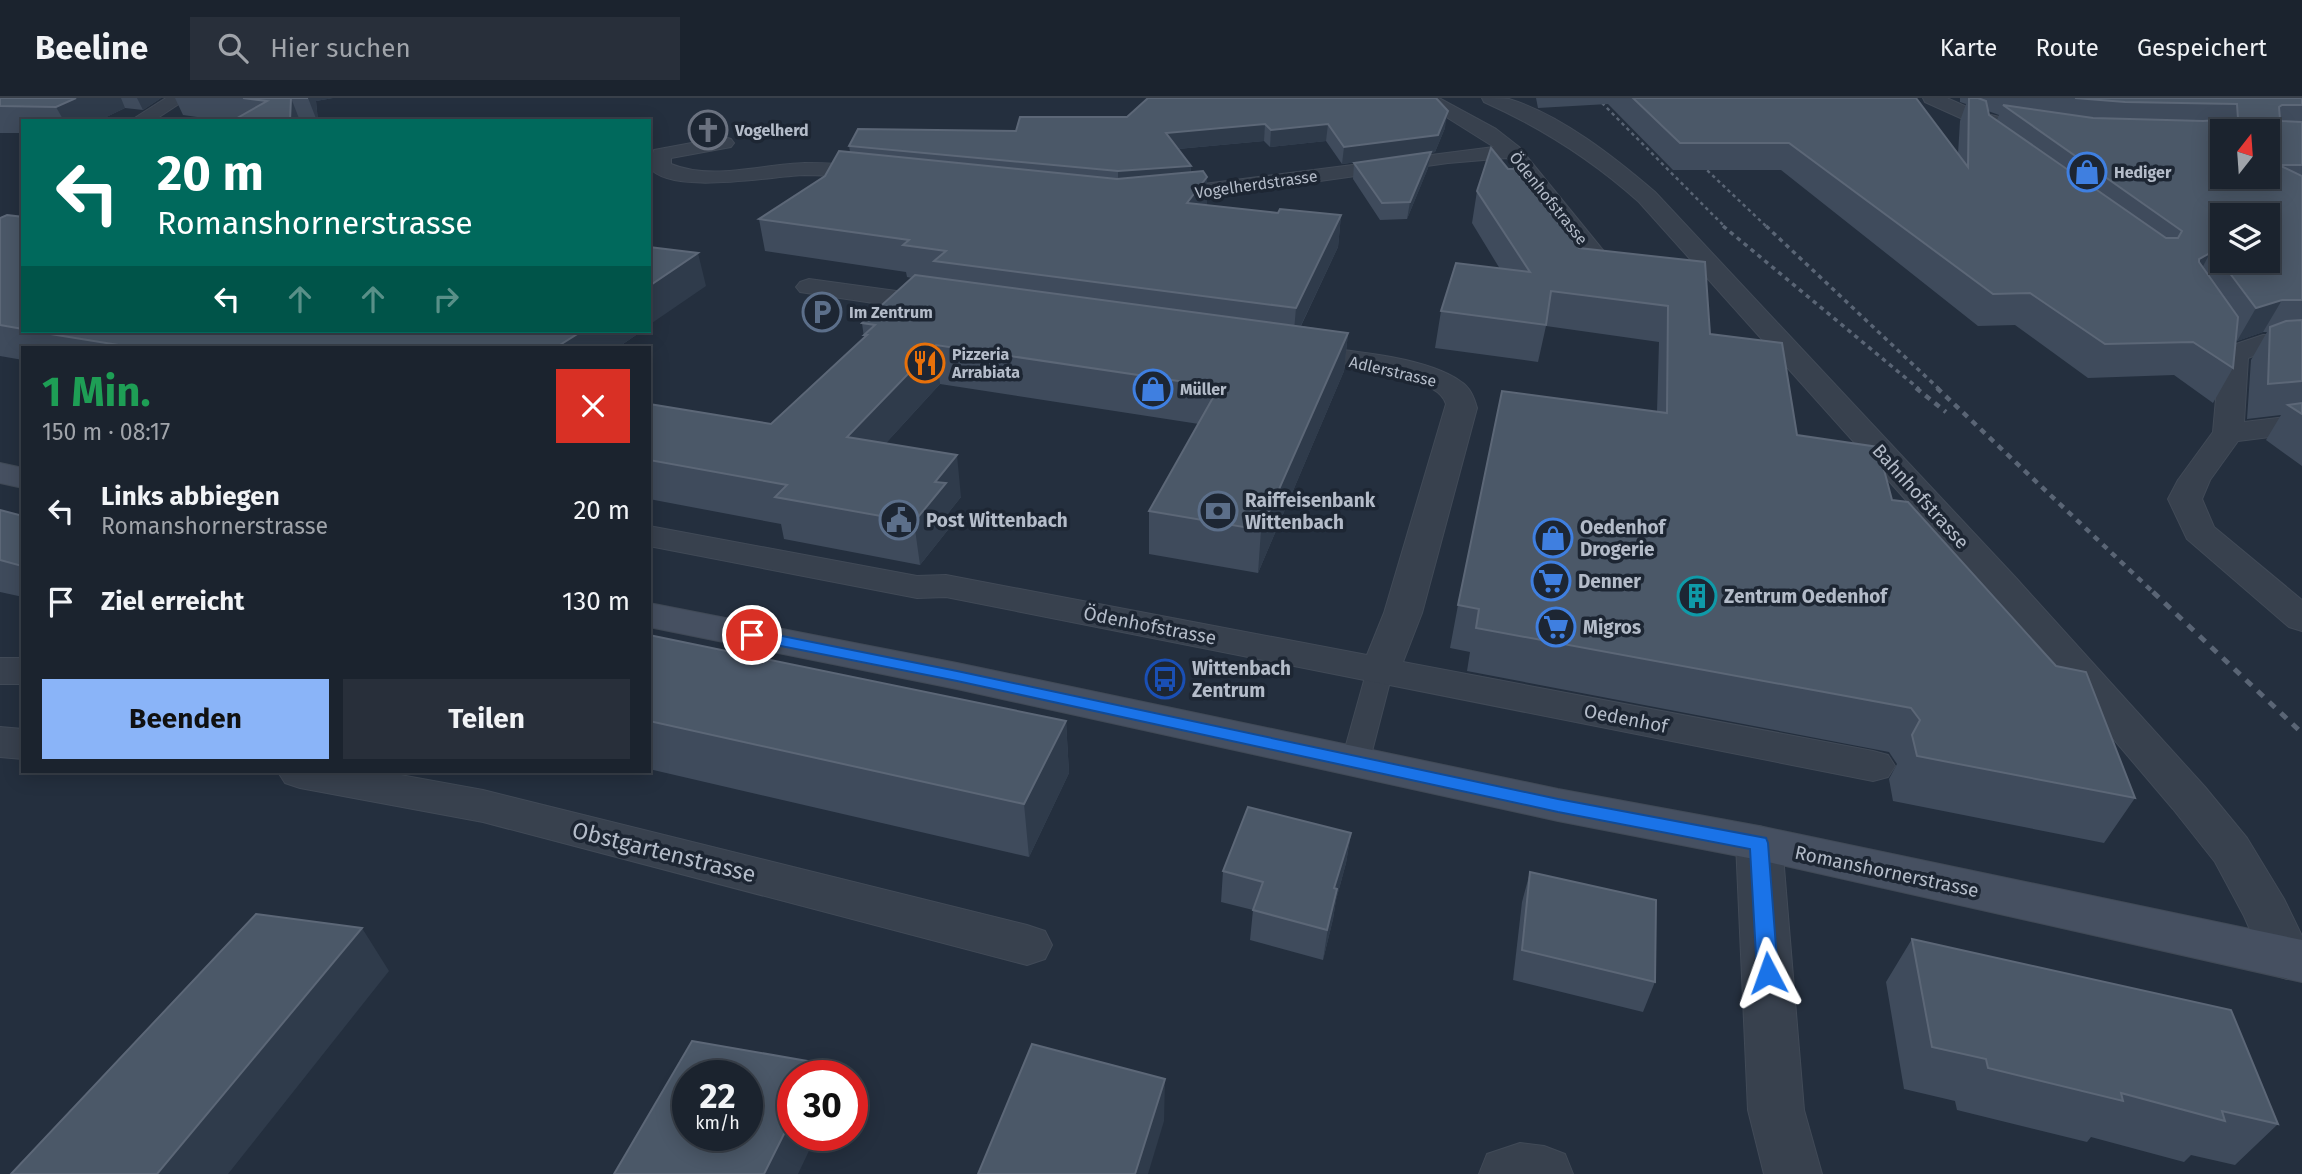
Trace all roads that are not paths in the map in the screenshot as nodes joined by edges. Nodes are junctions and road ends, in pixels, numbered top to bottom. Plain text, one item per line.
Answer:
1 (179, 98) edge
2 (1425, 98) edge
3 (1491, 98) edge
4 (1932, 98) edge
5 (142, 119) edge
6 (2039, 129) edge
7 (724, 143) dead end
8 (1512, 151) junction
9 (902, 177) edge
10 (1138, 198) edge
11 (1597, 258) edge
12 (809, 287) dead end
13 (967, 309) edge
14 (2302, 343) edge
15 (1271, 350) edge
16 (2302, 424) edge
17 (2228, 433) junction
18 (0, 473) edge
19 (21, 478) edge
20 (651, 536) edge
21 (651, 615) edge
22 (2302, 619) edge
23 (1380, 670) junction
24 (0, 671) edge
25 (21, 671) edge
26 (1355, 763) junction
27 (1872, 766) dead end
28 (305, 773) edge
29 (1759, 843) junction
30 (1027, 945) dead end
31 (2294, 960) edge
32 (1508, 1174) edge
33 (1544, 1174) edge
34 (1793, 1174) edge

1 - 5 street
2 - 8 street, Ödenhofstrasse
3 - 31 street, Bahnhofstrasse
4 - 6 street
7 - 9 street
8 - 10 street, Vogelherdstrasse
8 - 11 street, Ödenhofstrasse
12 - 13 street
14 - 17 street
15 - 23 street, Adlerstrasse
16 - 17 street
17 - 22 street
18 - 19 main road
20 - 23 street, Ödenhofstrasse
21 - 26 main road, Romanshornerstrasse
23 - 26 lane
23 - 27 street, Oedenhof
24 - 25 street
26 - 29 main road, Romanshornerstrasse
28 - 30 street, Obstgartenstrasse
29 - 31 main road, Romanshornerstrasse
29 - 34 street
32 - 33 street

